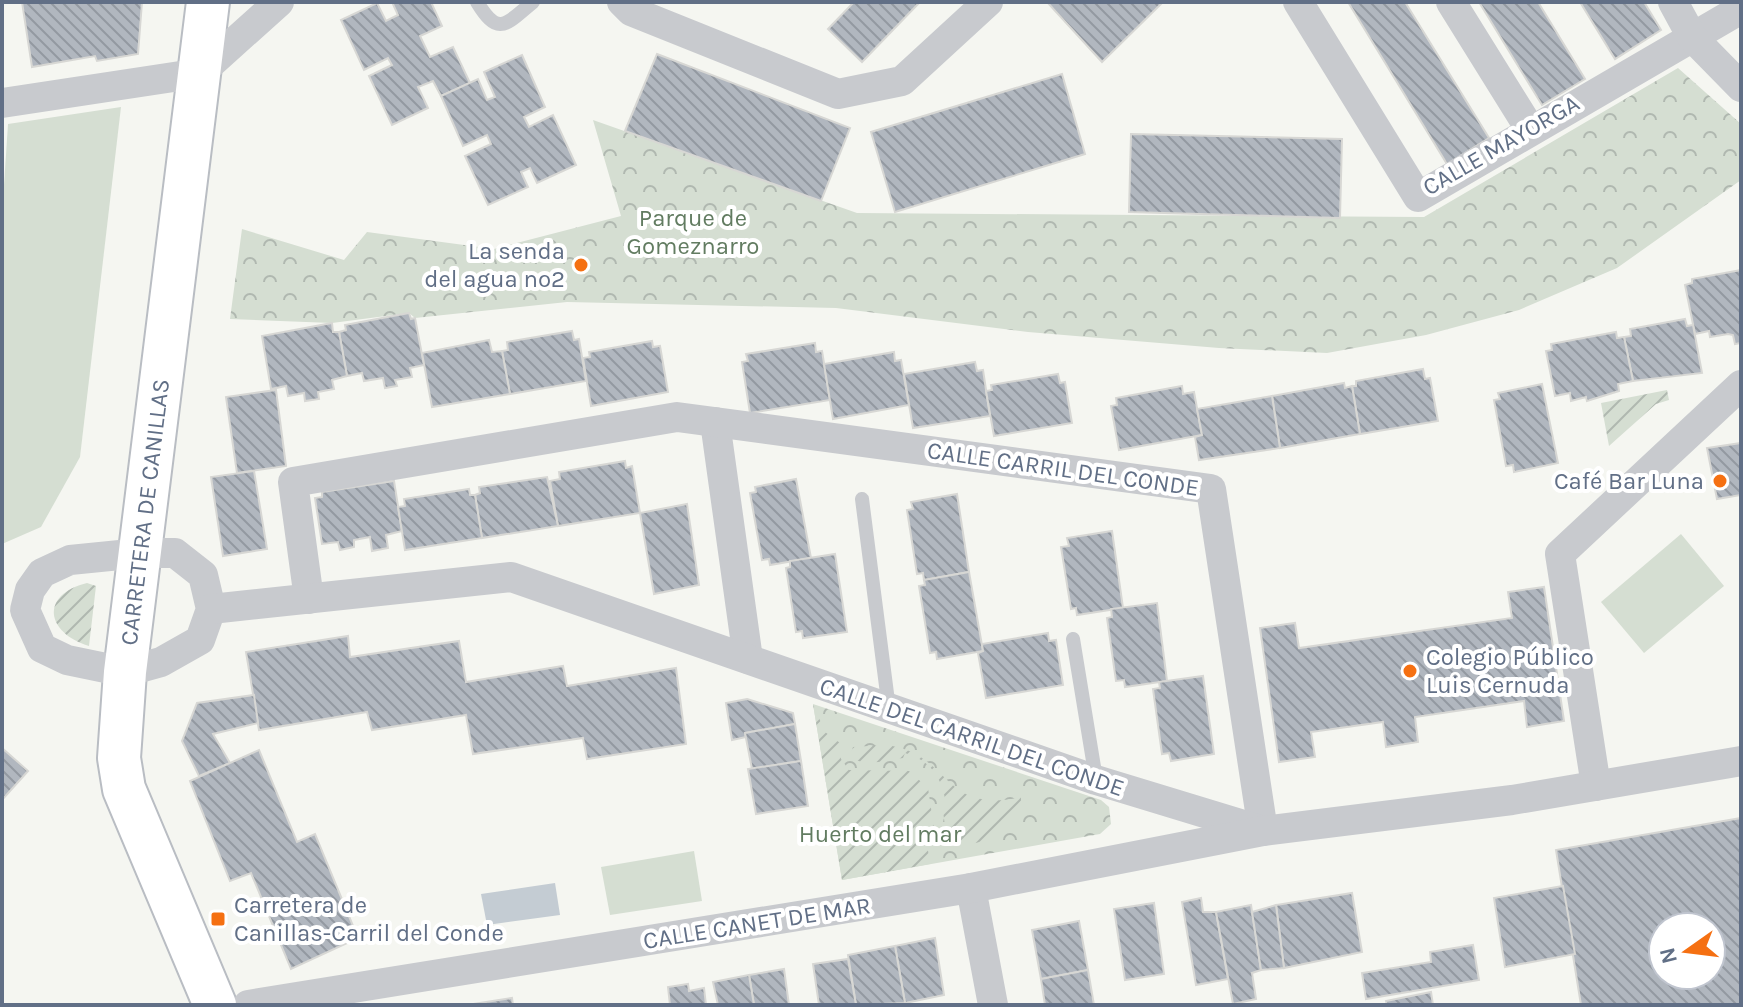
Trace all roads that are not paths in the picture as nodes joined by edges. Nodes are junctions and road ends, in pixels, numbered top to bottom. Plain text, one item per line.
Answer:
1 (208, 2) edge
2 (279, 2) edge
3 (477, 2) edge
4 (533, 2) edge
5 (622, 2) edge
6 (988, 2) edge
7 (1298, 2) edge
8 (1451, 2) edge
9 (1673, 2) edge
10 (1741, 9) edge
11 (1692, 37) junction
12 (200, 73) junction
13 (1741, 87) edge
14 (9, 102) edge
15 (1530, 129) junction
16 (1741, 385) edge
17 (715, 422) junction
18 (862, 499) dead end
19 (140, 553) junction
20 (309, 599) junction
21 (14, 609) edge
22 (211, 609) junction
23 (1073, 639) dead end
24 (748, 659) junction
25 (125, 672) junction
26 (889, 709) junction
27 (1741, 761) edge
28 (1096, 780) junction
29 (1596, 786) junction
30 (1166, 802) junction
31 (1263, 831) junction
32 (1155, 851) junction
33 (971, 888) junction
34 (215, 1005) edge
35 (248, 1005) edge
36 (993, 1005) edge

1 - 12 street, CARRETERA DE CANILLAS
2 - 12 street
3 - 4 lane
5 - 6 street
7 - 15 street, CALLE MAYORGA
8 - 15 street
9 - 11 street
10 - 11 street, CALLE MAYORGA
11 - 13 street
11 - 15 street, CALLE MAYORGA
12 - 14 street
12 - 19 street, CARRETERA DE CANILLAS
16 - 29 street
17 - 20 street, CALLE CARRIL DEL CONDE
17 - 24 street
17 - 31 street, CALLE CARRIL DEL CONDE
18 - 26 lane
19 - 21 street
19 - 22 street
19 - 25 street, CARRETERA DE CANILLAS
20 - 22 street, CALLE DEL CARRIL DEL CONDE
20 - 24 street, CALLE DEL CARRIL DEL CONDE
21 - 25 street
22 - 25 street
23 - 28 lane
24 - 26 street, CALLE DEL CARRIL DEL CONDE
25 - 34 street, CARRETERA DE CANILLAS
26 - 28 street, CALLE DEL CARRIL DEL CONDE
27 - 29 street, CALLE DEL CARRIL DEL CONDE
28 - 30 street, CALLE DEL CARRIL DEL CONDE
29 - 31 street, CALLE DEL CARRIL DEL CONDE
30 - 31 street, CALLE DEL CARRIL DEL CONDE
30 - 32 street
31 - 32 street, CALLE CANET DE MAR
32 - 33 street, CALLE CANET DE MAR
33 - 35 street, CALLE CANET DE MAR
33 - 36 street

